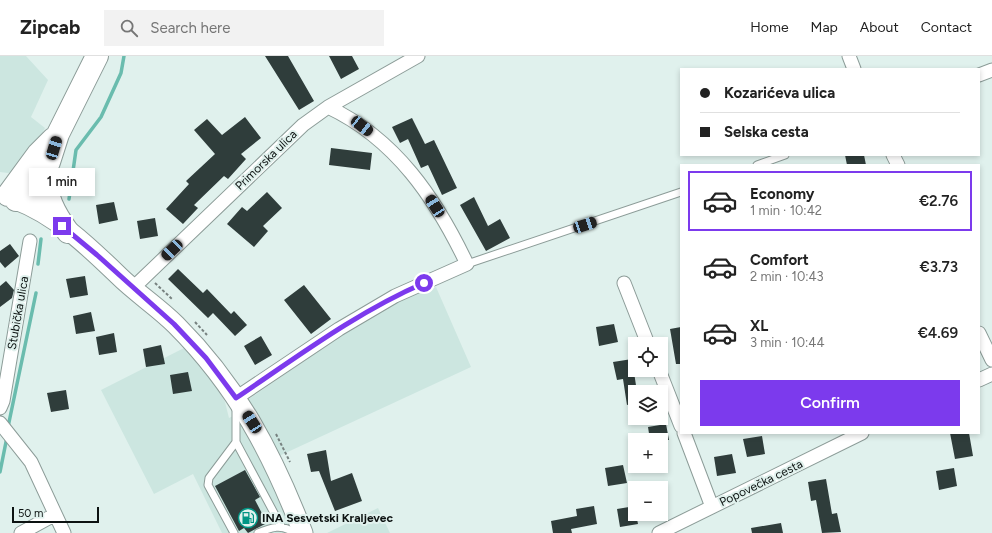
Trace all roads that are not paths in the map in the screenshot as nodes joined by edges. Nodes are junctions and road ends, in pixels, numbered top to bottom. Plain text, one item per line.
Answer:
1 (97, 56) edge
2 (418, 56) edge
3 (849, 56) edge
4 (854, 68) edge
5 (992, 70) edge
6 (980, 75) edge
7 (328, 107) junction
8 (58, 134) junction
9 (782, 156) edge
10 (760, 164) edge
11 (45, 174) junction
12 (680, 192) edge
13 (8, 194) edge
14 (68, 232) junction
15 (30, 241) dead end
16 (467, 264) junction
17 (126, 282) junction
18 (624, 283) dead end
19 (980, 335) edge
20 (645, 337) edge
21 (992, 360) edge
22 (992, 374) edge
23 (662, 377) edge
24 (980, 380) edge
25 (236, 398) junction
26 (0, 408) edge
27 (680, 423) edge
28 (2, 424) edge
29 (684, 434) edge
30 (860, 434) edge
31 (236, 442) junction
32 (712, 507) junction
33 (54, 514) junction
34 (281, 526) junction
35 (21, 533) edge
36 (64, 533) edge
37 (234, 533) edge
38 (258, 533) edge
39 (295, 533) edge
40 (303, 533) edge
41 (659, 533) edge

1 - 8 highway
2 - 7 street, Primorska ulica
3 - 4 street
5 - 6 street
7 - 16 street
7 - 17 street, Primorska ulica
8 - 11 highway
8 - 13 highway
9 - 10 lane
11 - 13 highway
11 - 14 highway
12 - 16 lane
13 - 14 main road
13 - 17 main road
14 - 17 main road
15 - 26 street, Stubička ulica
16 - 25 street
17 - 25 main road
18 - 20 street
19 - 21 street
22 - 24 street
23 - 27 street
25 - 31 lane
25 - 40 main road
28 - 33 street
29 - 32 street
30 - 32 street, Popovečka cesta
31 - 34 lane
31 - 37 lane
32 - 41 street, Popovečka cesta
33 - 35 street
33 - 36 street
34 - 38 lane
34 - 39 lane

